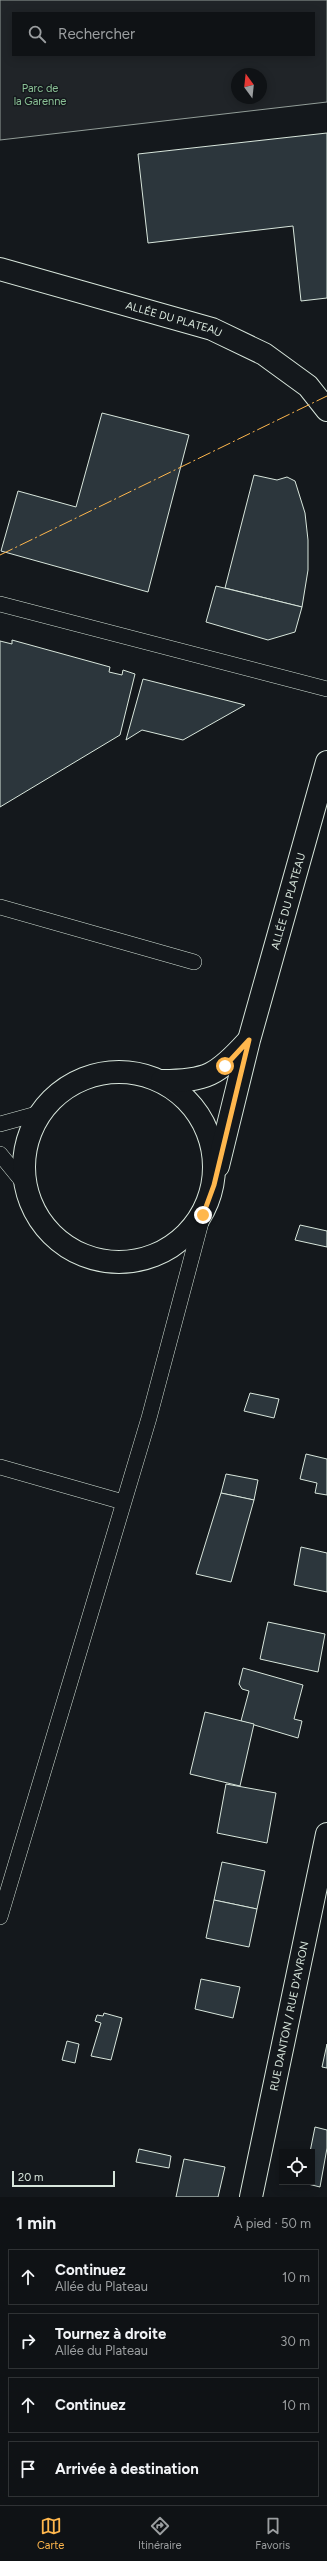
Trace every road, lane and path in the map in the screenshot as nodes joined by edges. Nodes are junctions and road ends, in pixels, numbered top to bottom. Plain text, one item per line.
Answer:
1 (0, 269) edge
2 (327, 410) edge
3 (0, 604) edge
4 (327, 690) edge
5 (327, 762) edge
6 (0, 907) edge
7 (194, 962) dead end
8 (249, 1040) junction
9 (162, 1081) junction
10 (40, 1113) junction
11 (0, 1124) edge
12 (0, 1154) edge
13 (214, 1185) junction
14 (26, 1186) junction
15 (203, 1215) junction
16 (0, 1467) edge
17 (123, 1502) junction
18 (327, 1834) edge
19 (0, 1916) edge
20 (251, 2197) edge

1 - 2 street, ALLÉE DU PLATEAU
3 - 4 lane
5 - 8 street, ALLÉE DU PLATEAU
6 - 7 lane
8 - 9 street, ALLÉE DU PLATEAU
8 - 13 street, ALLÉE DU PLATEAU
9 - 10 street
9 - 13 street
10 - 11 lane
10 - 14 street
12 - 14 lane
13 - 15 street
14 - 15 street
15 - 17 lane
16 - 17 lane
17 - 19 lane
18 - 20 street, RUE DANTON / RUE D'AVRON

